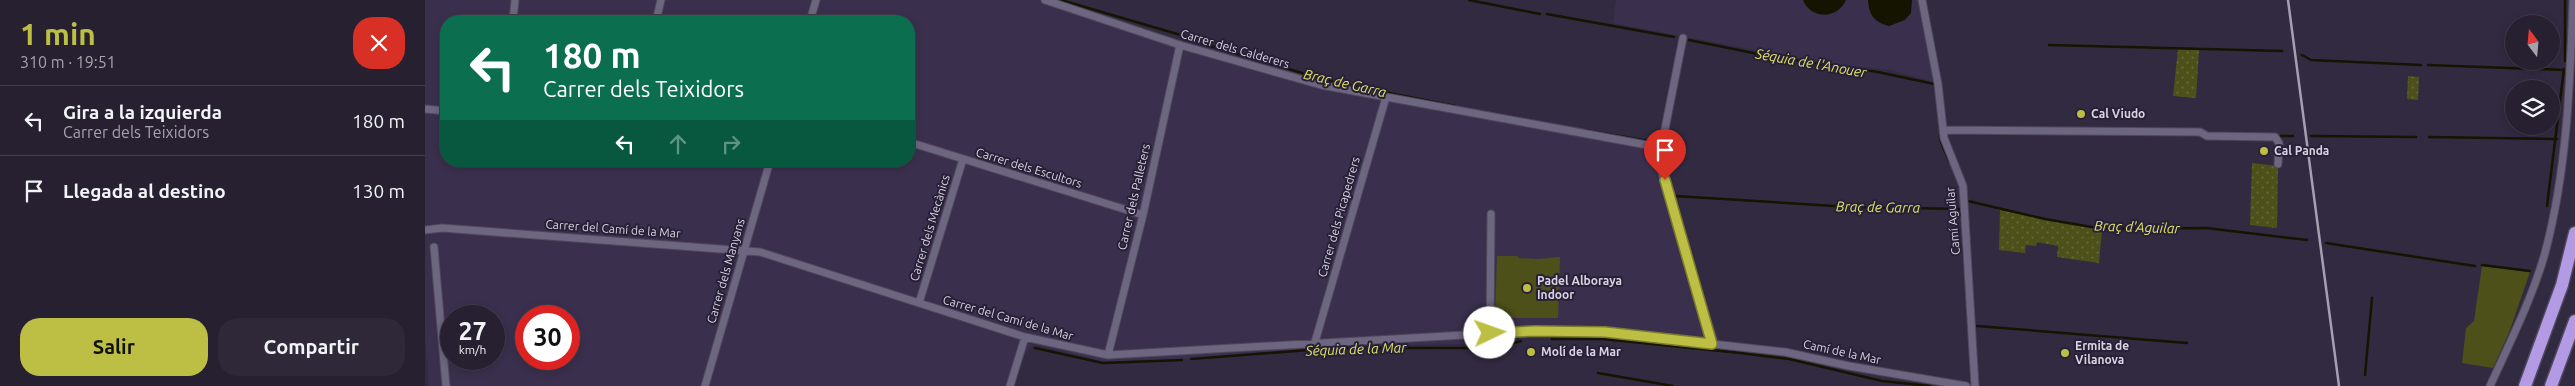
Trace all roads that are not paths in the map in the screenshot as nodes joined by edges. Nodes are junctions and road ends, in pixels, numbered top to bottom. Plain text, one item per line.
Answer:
1 (515, 0) edge
2 (661, 0) edge
3 (816, 0) edge
4 (1045, 0) edge
5 (1922, 0) edge
6 (2573, 0) edge
7 (514, 15) edge
8 (657, 15) edge
9 (812, 15) edge
10 (1683, 38) dead end
11 (1180, 45) junction
12 (1385, 97) junction
13 (425, 109) edge
14 (440, 110) edge
15 (1944, 130) junction
16 (915, 144) edge
17 (1655, 153) junction
18 (963, 159) junction
19 (2277, 164) dead end
20 (768, 167) edge
21 (1491, 214) dead end
22 (1143, 215) junction
23 (425, 230) edge
24 (2575, 232) edge
25 (434, 247) dead end
26 (744, 251) junction
27 (919, 303) junction
28 (2575, 322) edge
29 (1490, 333) junction
30 (1025, 337) junction
31 (1315, 342) junction
32 (1712, 344) junction
33 (1108, 354) junction
34 (446, 386) edge
35 (705, 386) edge
36 (1010, 386) edge
37 (1966, 386) edge
38 (1975, 386) edge
39 (2490, 386) edge
40 (2525, 386) edge
41 (2551, 386) edge

1 - 7 street
2 - 8 street
3 - 9 street
4 - 11 street, Carrer dels Calderers
5 - 15 street, Camí Aguilar
6 - 39 street
10 - 17 street
11 - 12 street, Carrer dels Calderers
11 - 22 street, Carrer dels Palleters
12 - 17 street, Carrer dels Calderers
12 - 31 street, Carrer dels Picapedrers
13 - 14 street
15 - 19 street
15 - 38 street, Camí Aguilar
16 - 18 street, Carrer dels Escultors
17 - 32 street
18 - 22 street, Carrer dels Escultors
18 - 27 street, Carrer dels Mecànics
20 - 26 street, Carrer dels Manyans
21 - 29 street
22 - 33 street, Carrer dels Palleters
23 - 26 street, Carrer del Camí de la Mar
24 - 40 highway
25 - 34 street
26 - 27 street, Carrer del Camí de la Mar
26 - 35 street, Carrer dels Manyans
27 - 30 street, Carrer del Camí de la Mar
28 - 41 highway
29 - 31 street, Carrer del Camí de la Mar
29 - 32 street, Carrer del Camí de la Mar
30 - 33 street, Carrer del Camí de la Mar
30 - 36 street
31 - 33 street, Carrer del Camí de la Mar
32 - 37 street, Camí de la Mar

